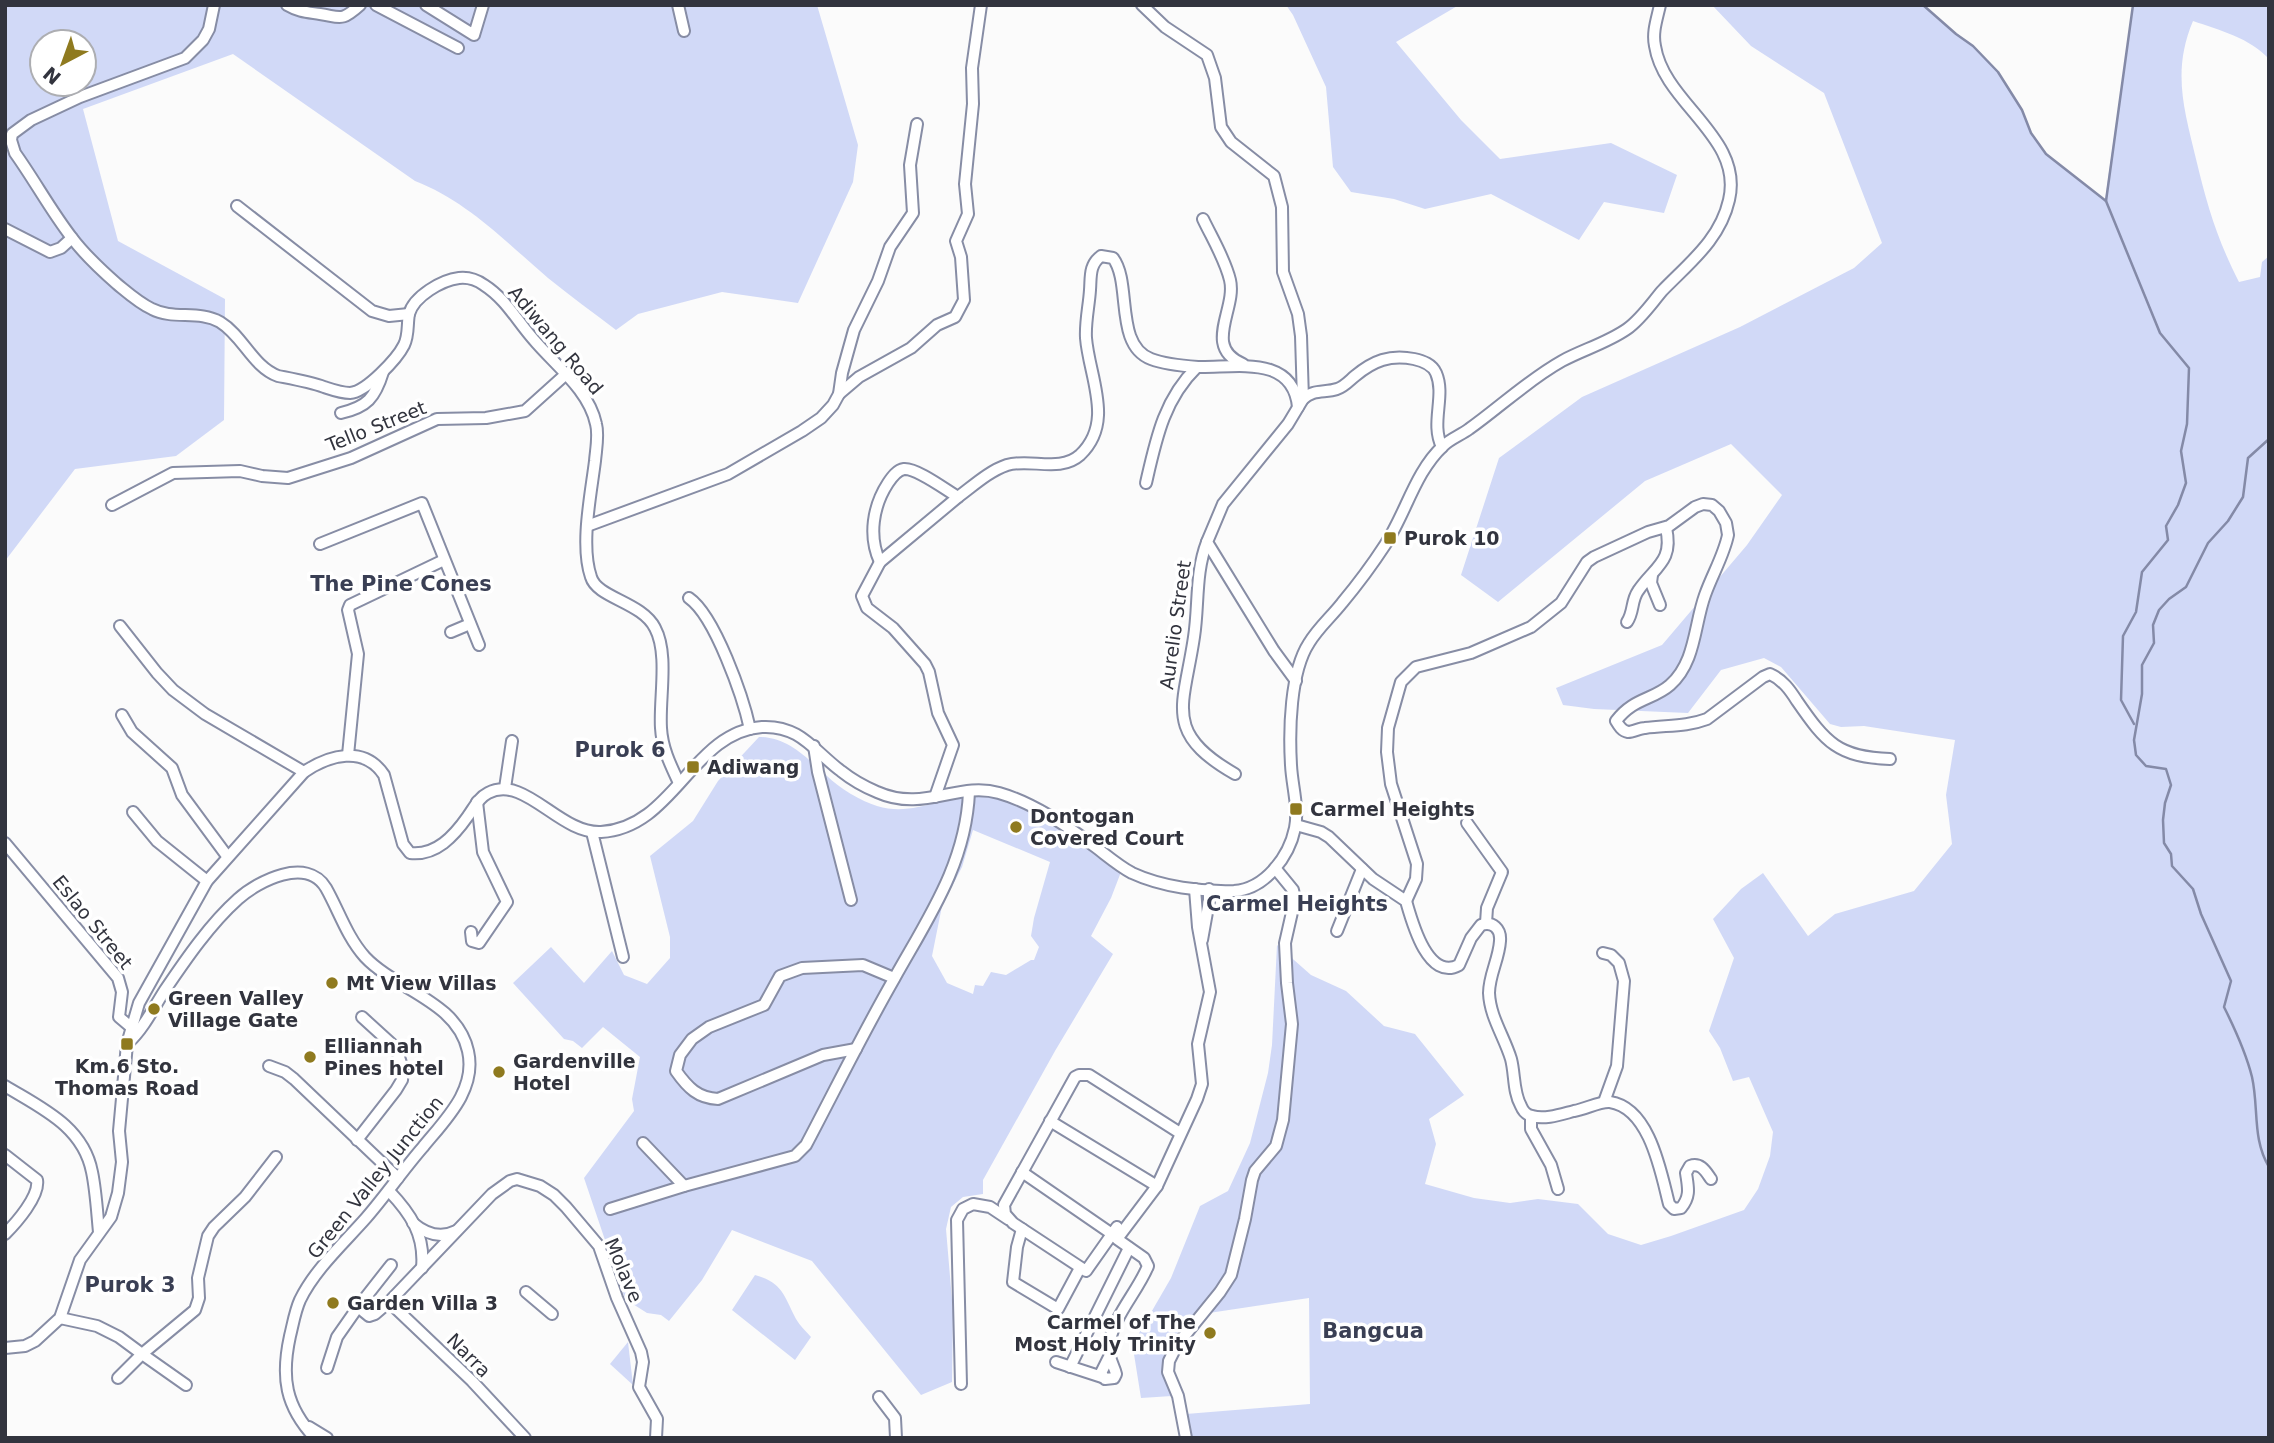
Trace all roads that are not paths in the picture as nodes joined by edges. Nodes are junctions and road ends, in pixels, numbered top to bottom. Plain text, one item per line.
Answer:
1 (214, 5) edge
2 (288, 5) edge
3 (360, 5) edge
4 (376, 5) edge
5 (426, 5) edge
6 (484, 5) edge
7 (678, 5) edge
8 (981, 5) edge
9 (1142, 5) edge
10 (1660, 5) edge
11 (684, 31) dead end
12 (458, 48) dead end
13 (916, 124) dead end
14 (237, 206) dead end
15 (1203, 219) dead end
16 (5, 229) edge
17 (72, 238) junction
18 (409, 314) junction
19 (1246, 365) junction
20 (1197, 367) junction
21 (383, 370) junction
22 (565, 375) junction
23 (839, 394) junction
24 (1300, 403) junction
25 (341, 413) dead end
26 (1442, 447) junction
27 (1146, 483) dead end
28 (958, 497) junction
29 (112, 505) dead end
30 (587, 526) junction
31 (1666, 528) junction
32 (1207, 542) junction
33 (320, 544) dead end
34 (444, 560) junction
35 (880, 562) junction
36 (1652, 575) junction
37 (689, 598) dead end
38 (1660, 605) dead end
39 (1626, 622) dead end
40 (470, 624) junction
41 (121, 626) dead end
42 (451, 632) dead end
43 (479, 645) dead end
44 (1296, 681) junction
45 (122, 715) dead end
46 (750, 729) junction
47 (512, 741) dead end
48 (814, 746) junction
49 (348, 755) junction
50 (1890, 759) dead end
51 (304, 772) junction
52 (1235, 774) dead end
53 (679, 783) junction
54 (505, 788) junction
55 (969, 792) junction
56 (935, 797) junction
57 (477, 801) junction
58 (133, 812) dead end
59 (1467, 824) dead end
60 (1296, 825) junction
61 (592, 832) junction
62 (5, 843) edge
63 (227, 856) junction
64 (1275, 868) junction
65 (1362, 870) junction
66 (207, 881) junction
67 (1195, 889) junction
68 (1209, 889) junction
69 (850, 900) dead end
70 (1406, 901) junction
71 (1486, 923) junction
72 (1337, 931) dead end
73 (471, 932) dead end
74 (1201, 946) junction
75 (1603, 953) dead end
76 (622, 957) dead end
77 (894, 978) junction
78 (362, 1017) dead end
79 (132, 1028) junction
80 (127, 1044) junction
81 (856, 1049) junction
82 (269, 1066) dead end
83 (5, 1086) edge
84 (1604, 1102) junction
85 (1531, 1116) junction
86 (1049, 1121) junction
87 (1180, 1133) junction
88 (357, 1140) junction
89 (643, 1143) dead end
90 (5, 1155) edge
91 (276, 1157) dead end
92 (1022, 1172) junction
93 (398, 1178) junction
94 (1711, 1179) dead end
95 (1155, 1185) junction
96 (684, 1186) junction
97 (1558, 1189) dead end
98 (389, 1191) junction
99 (610, 1209) dead end
100 (1008, 1219) junction
101 (412, 1222) junction
102 (461, 1228) junction
103 (1022, 1229) junction
104 (99, 1232) junction
105 (5, 1234) edge
106 (1112, 1234) junction
107 (1129, 1248) junction
108 (391, 1265) dead end
109 (422, 1268) junction
110 (1080, 1268) junction
111 (526, 1292) dead end
112 (389, 1303) junction
113 (358, 1307) junction
114 (552, 1314) dead end
115 (60, 1318) junction
116 (5, 1348) edge
117 (142, 1354) junction
118 (1056, 1362) dead end
119 (1070, 1367) junction
120 (327, 1368) dead end
121 (118, 1378) dead end
122 (961, 1384) dead end
123 (186, 1385) dead end
124 (879, 1397) dead end
125 (301, 1422) junction
126 (315, 1438) edge
127 (327, 1438) edge
128 (525, 1438) edge
129 (656, 1438) edge
130 (896, 1438) edge
131 (1186, 1438) edge

1 - 17 street
2 - 3 street
4 - 12 street
5 - 6 street
7 - 11 street
8 - 23 street
9 - 24 street
10 - 26 street
13 - 23 street
14 - 18 street
15 - 19 street
16 - 17 street
17 - 21 street
18 - 21 street
18 - 22 street, Adiwang Road
19 - 20 street
19 - 24 street
20 - 27 street
20 - 28 street
21 - 25 street
22 - 29 street, Tello Street
22 - 30 street, Adiwang Road
23 - 30 street
24 - 26 street
24 - 32 street, Aurelio Street
26 - 44 street
28 - 35 street
28 - 35 street
30 - 53 street, Adiwang Road
31 - 36 street
31 - 50 street
31 - 70 street
32 - 44 street, Aurelio Street
32 - 52 street, Aurelio Street
33 - 34 street
34 - 40 street
34 - 49 street
35 - 56 street
36 - 38 street
36 - 39 street
37 - 46 street
40 - 42 street
40 - 43 street
41 - 51 street
44 - 60 street
45 - 63 street
46 - 48 street
46 - 53 street
47 - 54 street
48 - 56 street
48 - 69 street
49 - 51 street
49 - 57 street
51 - 63 street
53 - 61 street
54 - 57 street
54 - 61 street
55 - 56 street
55 - 67 street
55 - 77 street
57 - 73 street
58 - 66 street
59 - 71 street
60 - 64 street
60 - 65 street
61 - 76 street
62 - 79 street, Eslao Street
63 - 66 street
64 - 68 street
64 - 131 street
65 - 70 street
65 - 72 street
66 - 79 street
67 - 68 street
67 - 74 street
68 - 74 street
70 - 71 street
71 - 85 street
74 - 87 street
75 - 84 street
77 - 81 street
77 - 81 street
78 - 88 street
79 - 80 street
80 - 93 street, Green Valley Junction
80 - 104 street
81 - 96 street
82 - 88 street
83 - 104 street
84 - 85 street
84 - 94 street
85 - 97 street
86 - 87 street
86 - 92 street
86 - 95 street
87 - 95 street
88 - 93 street
89 - 96 street
90 - 105 street
91 - 117 street
92 - 100 street
92 - 106 street
93 - 98 street, Green Valley Junction
95 - 106 street
95 - 107 street
96 - 99 street
98 - 101 street
98 - 125 street, Green Valley Junction
100 - 103 street
100 - 122 street
101 - 102 street
101 - 109 street
102 - 109 street, Molave
102 - 129 street, Molave
103 - 110 street
103 - 110 street
104 - 115 street
106 - 110 street
107 - 119 street
107 - 119 street
108 - 113 street
109 - 112 street
111 - 114 street
112 - 113 street
112 - 128 street, Narra
113 - 120 street
115 - 116 street
115 - 117 street
117 - 121 street
117 - 123 street
118 - 119 street
124 - 130 street
125 - 126 street, Green Valley Junction
125 - 127 street

